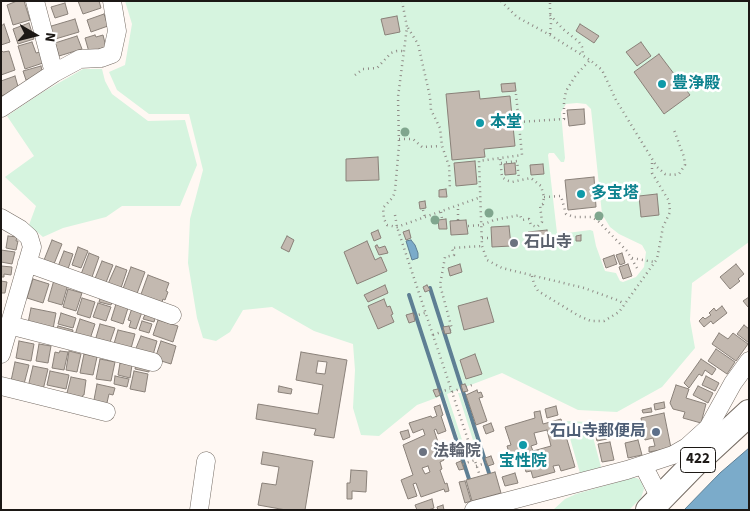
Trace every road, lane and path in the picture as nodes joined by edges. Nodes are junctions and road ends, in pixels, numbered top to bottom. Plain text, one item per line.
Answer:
1 (35, 1) edge
2 (112, 1) edge
3 (402, 1) edge
4 (501, 1) edge
5 (550, 1) edge
6 (550, 15) junction
7 (408, 27) junction
8 (550, 35) junction
9 (404, 51) junction
10 (583, 56) junction
11 (590, 60) junction
12 (54, 73) junction
13 (355, 75) dead end
14 (516, 94) dead end
15 (1, 108) edge
16 (519, 122) junction
17 (674, 130) dead end
18 (399, 139) junction
19 (442, 146) junction
20 (500, 158) junction
21 (652, 160) junction
22 (501, 163) junction
23 (519, 179) junction
24 (450, 190) dead end
25 (561, 196) junction
26 (565, 196) dead end
27 (481, 197) junction
28 (544, 197) junction
29 (458, 205) junction
30 (423, 210) dead end
31 (441, 212) junction
32 (395, 214) dead end
33 (424, 217) junction
34 (1, 218) edge
35 (442, 219) dead end
36 (458, 220) dead end
37 (482, 225) junction
38 (468, 226) dead end
39 (397, 227) junction
40 (482, 238) junction
41 (489, 238) dead end
42 (482, 246) junction
43 (631, 258) junction
44 (655, 262) junction
45 (27, 263) junction
46 (637, 268) dead end
47 (532, 276) junction
48 (625, 304) junction
49 (426, 312) junction
50 (172, 315) dead end
51 (416, 316) dead end
52 (9, 324) junction
53 (450, 330) dead end
54 (443, 332) dead end
55 (433, 335) junction
56 (1, 354) edge
57 (749, 361) edge
58 (153, 362) dead end
59 (472, 385) dead end
60 (1, 386) edge
61 (466, 387) dead end
62 (451, 388) junction
63 (462, 389) dead end
64 (441, 392) dead end
65 (452, 392) junction
66 (106, 412) dead end
67 (749, 412) edge
68 (475, 460) junction
69 (206, 461) dead end
70 (485, 463) dead end
71 (465, 464) dead end
72 (644, 465) junction
73 (476, 466) junction
74 (480, 476) dead end
75 (654, 504) edge
76 (496, 508) edge
77 (199, 510) edge
78 (474, 510) edge

1 - 12 street
2 - 12 street
3 - 7 path
4 - 8 path
5 - 6 path
6 - 8 path
6 - 10 path
7 - 9 path
7 - 19 path
8 - 10 path
9 - 13 path
9 - 18 path
10 - 11 path
11 - 16 path
11 - 21 path
12 - 15 street
14 - 16 path
16 - 20 path
17 - 21 path
18 - 19 path
18 - 39 path
19 - 24 path
20 - 22 path
20 - 27 path
21 - 44 path
22 - 23 path
22 - 23 path
23 - 28 path
25 - 26 path
25 - 28 path
25 - 43 path
27 - 29 path
27 - 37 path
28 - 37 path
29 - 31 path
29 - 36 path
30 - 33 path
31 - 33 path
31 - 35 path
32 - 39 path
33 - 39 path
34 - 45 street
37 - 38 path
37 - 40 path
39 - 49 path
40 - 41 path
40 - 42 path
42 - 47 path
42 - 53 path
43 - 44 path
43 - 46 path
44 - 48 path
45 - 50 street
45 - 52 street
47 - 48 path
47 - 48 path
49 - 51 path
49 - 55 path
52 - 56 street
52 - 58 street
54 - 55 path
55 - 62 path
57 - 72 street
59 - 61 path
60 - 66 street
62 - 64 path
62 - 65 path
63 - 65 path
65 - 68 path
67 - 75 highway, 422
68 - 71 path
68 - 73 path
69 - 77 street
70 - 73 path
72 - 75 street
72 - 76 street
73 - 74 path
76 - 78 street

